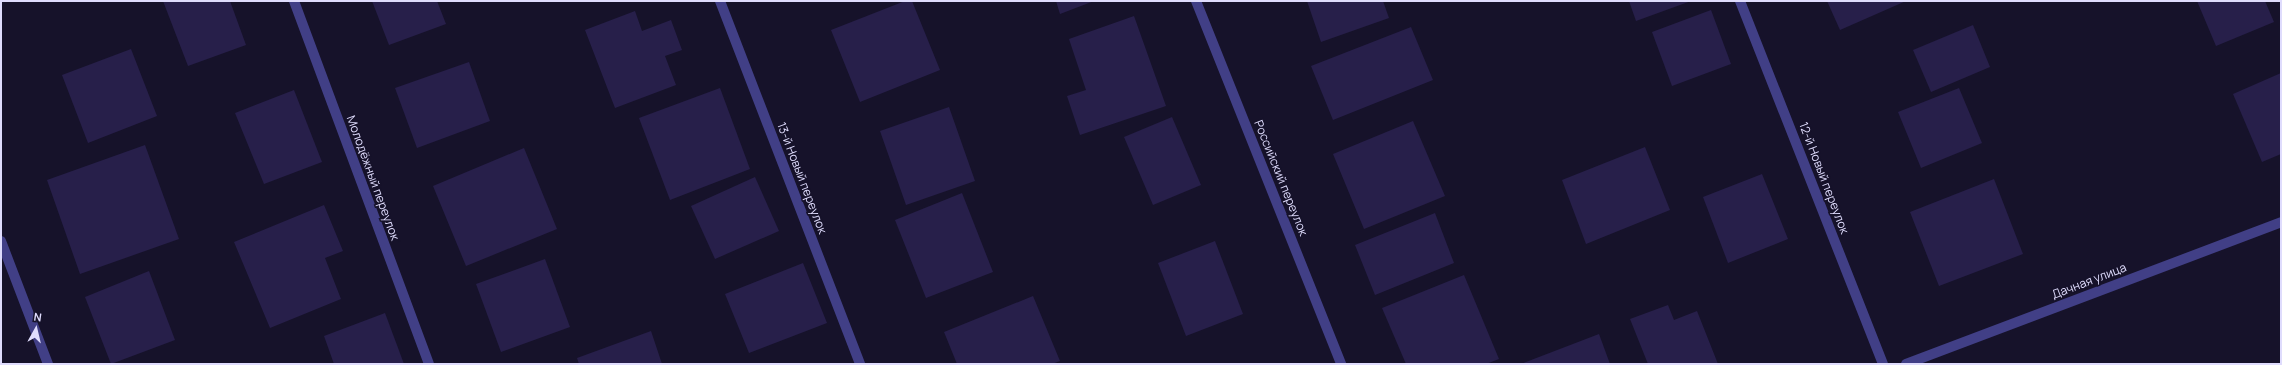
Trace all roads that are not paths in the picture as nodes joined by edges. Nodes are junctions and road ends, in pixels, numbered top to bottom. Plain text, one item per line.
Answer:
1 (294, 1) edge
2 (720, 1) edge
3 (1196, 1) edge
4 (1740, 1) edge
5 (2281, 222) edge
6 (1, 241) edge
7 (48, 364) edge
8 (428, 364) edge
9 (860, 364) edge
10 (1342, 364) edge
11 (1883, 364) edge
12 (1906, 364) edge

1 - 8 street, Молодёжный переулок
2 - 9 street, 13-й Новый переулок
3 - 10 street, Российский переулок
4 - 11 street, 12-й Новый переулок
5 - 12 street, Дачная улица
6 - 7 street

